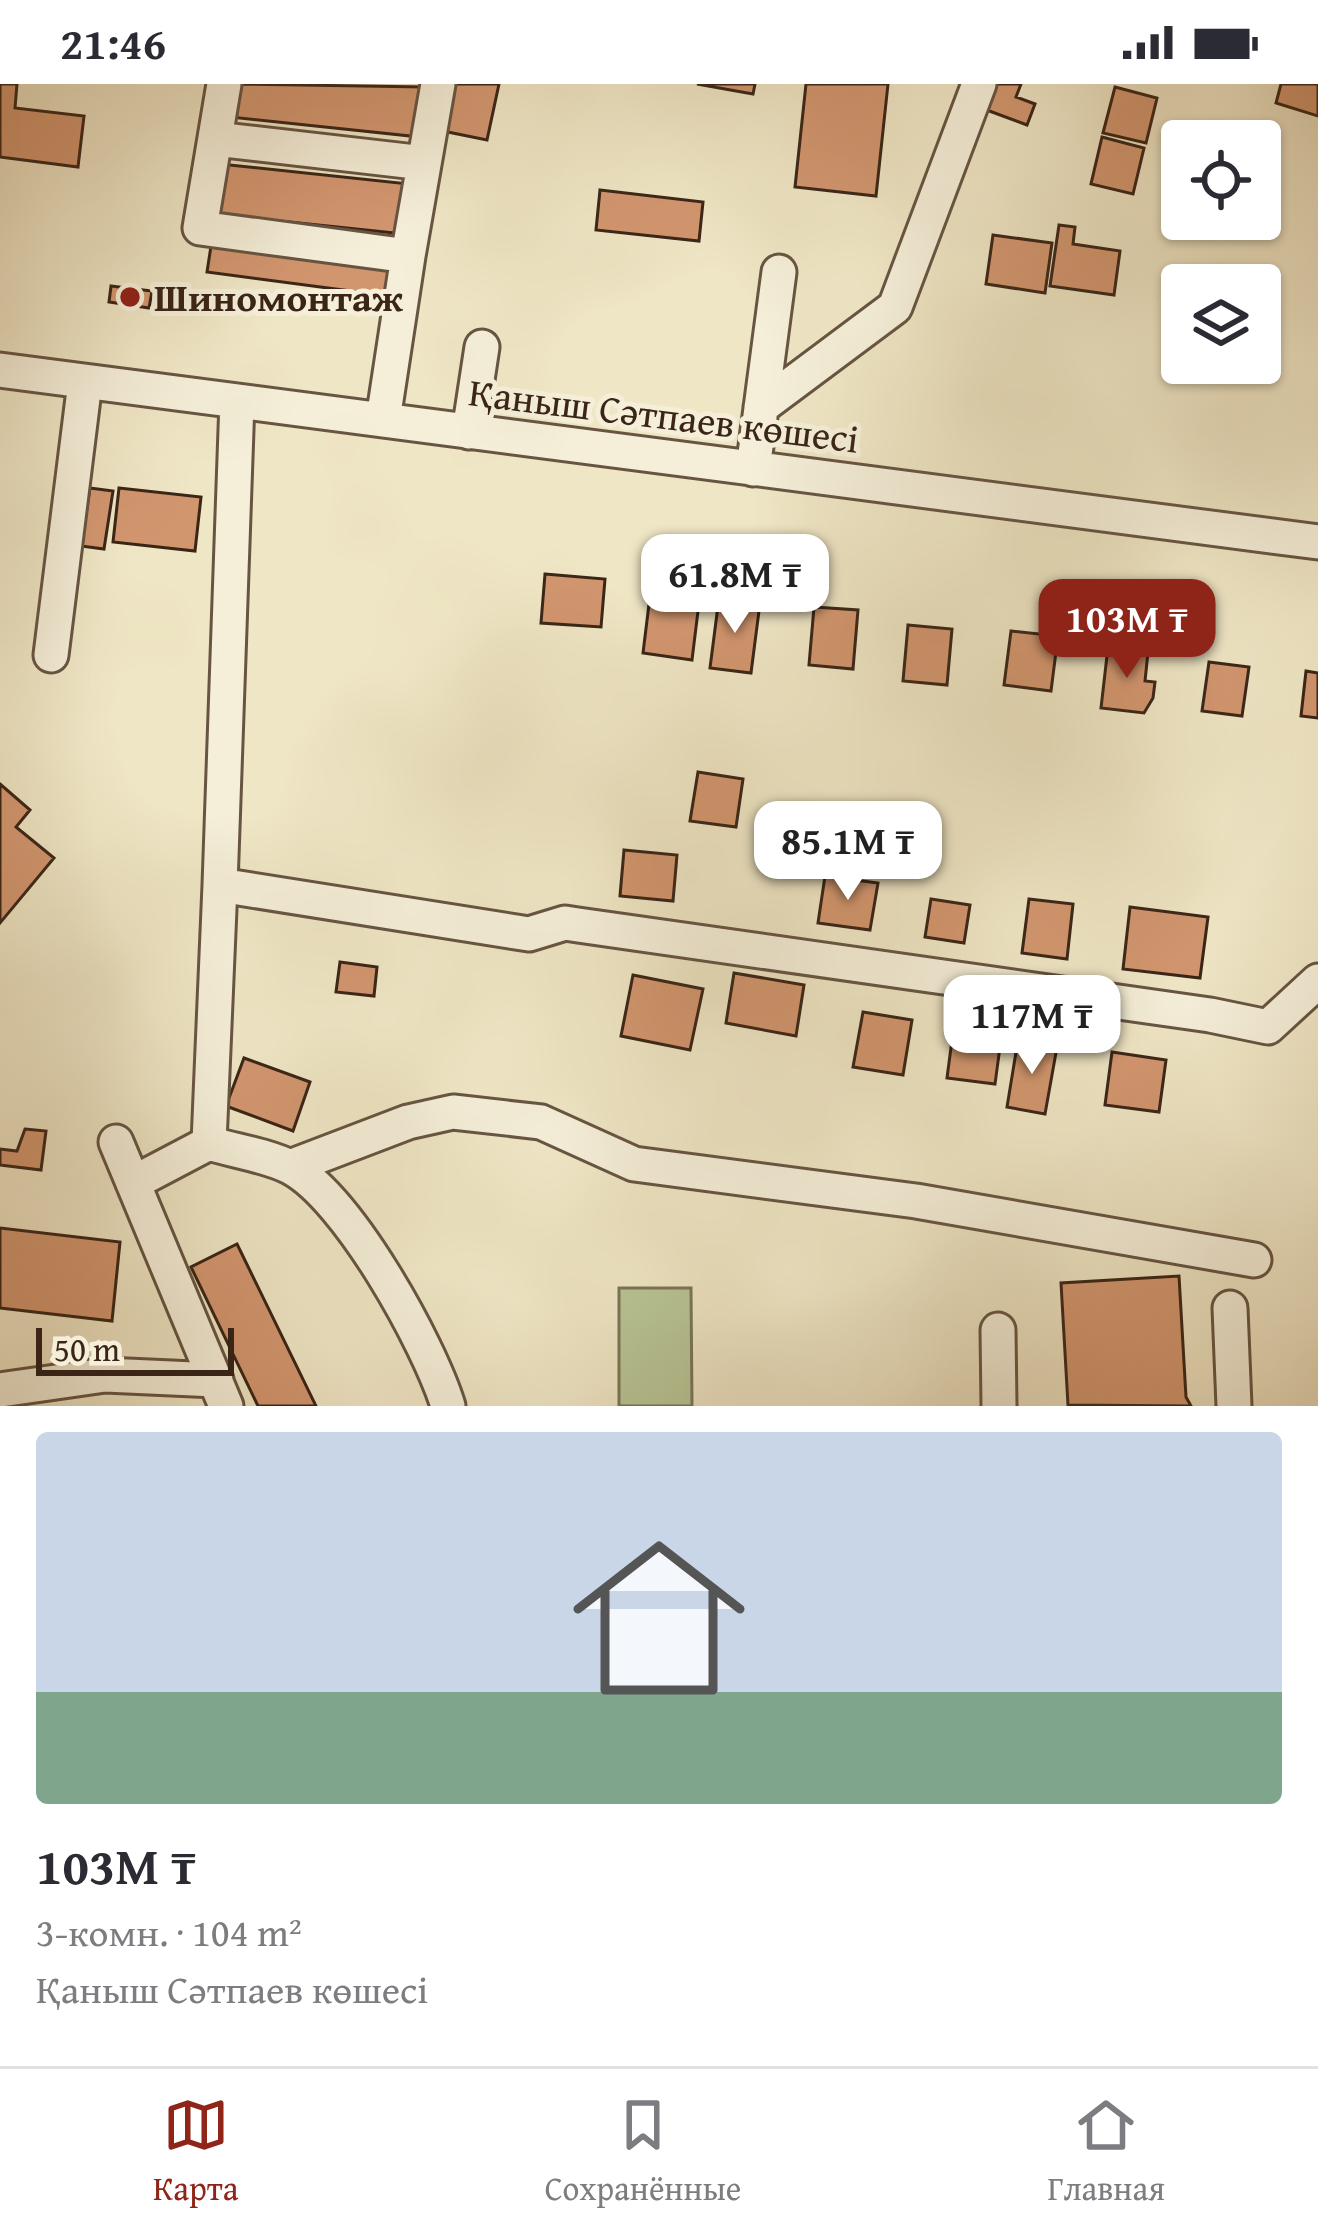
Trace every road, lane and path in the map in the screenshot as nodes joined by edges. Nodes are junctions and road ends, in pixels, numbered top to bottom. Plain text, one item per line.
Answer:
1 (224, 84) edge
2 (438, 84) edge
3 (979, 84) edge
4 (215, 139) junction
5 (424, 163) junction
6 (408, 256) junction
7 (779, 272) dead end
8 (482, 347) dead end
9 (0, 370) edge
10 (85, 382) junction
11 (237, 401) junction
12 (761, 407) junction
13 (383, 420) junction
14 (469, 432) junction
15 (752, 469) junction
16 (1318, 542) edge
17 (51, 655) dead end
18 (220, 885) junction
19 (1318, 981) edge
20 (116, 1142) dead end
21 (208, 1143) junction
22 (290, 1167) junction
23 (133, 1183) junction
24 (1254, 1260) dead end
25 (1230, 1308) dead end
26 (998, 1330) dead end
27 (0, 1390) edge
28 (221, 1393) edge
29 (448, 1406) edge
30 (999, 1406) edge
31 (1234, 1406) edge

1 - 4 street
2 - 5 street
3 - 12 street
4 - 5 street
4 - 6 street
5 - 6 street
6 - 13 street
7 - 12 street
8 - 14 street
9 - 10 street, Қаныш Сәтпаев көшесі
10 - 11 street, Қаныш Сәтпаев көшесі
10 - 17 street
11 - 13 street, Қаныш Сәтпаев көшесі
11 - 18 street
12 - 15 street
13 - 14 street, Қаныш Сәтпаев көшесі
14 - 15 street, Қаныш Сәтпаев көшесі
15 - 16 street, Қаныш Сәтпаев көшесі
18 - 19 street
18 - 21 street
20 - 23 street
21 - 22 street
21 - 23 street
22 - 24 street
22 - 29 street
23 - 28 street
25 - 31 street
26 - 30 street
27 - 28 street

